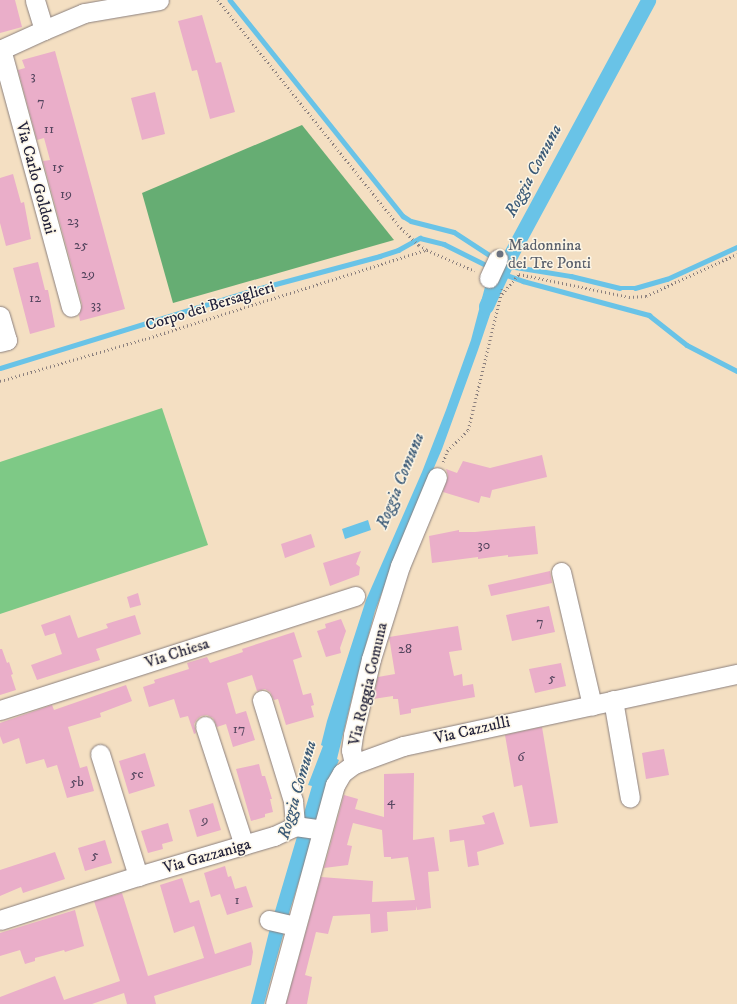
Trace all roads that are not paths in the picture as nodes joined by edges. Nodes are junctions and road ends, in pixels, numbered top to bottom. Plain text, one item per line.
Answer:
1 (35, 0) edge
2 (159, 0) edge
3 (44, 30) junction
4 (1, 50) edge
5 (498, 259) dead end
6 (494, 281) road end
7 (71, 307) dead end
8 (0, 316) edge
9 (0, 342) edge
10 (436, 476) road end
11 (561, 572) dead end
12 (355, 596) dead end
13 (737, 674) edge
14 (262, 700) dead end
15 (613, 700) junction
16 (592, 705) junction
17 (0, 710) edge
18 (205, 726) dead end
19 (100, 754) dead end
20 (354, 764) junction
21 (630, 798) dead end
22 (295, 826) junction
23 (322, 830) junction
24 (244, 845) junction
25 (138, 876) junction
26 (0, 920) edge
27 (269, 920) dead end
28 (296, 926) junction
29 (275, 1004) edge

1 - 3 street
2 - 3 street
3 - 4 street
4 - 7 street, Via Carlo Goldoni
5 - 6 street
8 - 9 street
10 - 20 street, Via Roggia Comuna
11 - 16 street
12 - 17 street, Via Chiesa
13 - 15 street, Via Cazzulli
14 - 22 street
15 - 16 street, Via Cazzulli
15 - 21 street
16 - 20 street, Via Cazzulli
18 - 24 street
19 - 25 street
20 - 23 street, Via Roggia Comuna
22 - 23 street
22 - 24 street, Via Gazzaniga
23 - 28 street, Via Roggia Comuna
24 - 25 street, Via Gazzaniga
25 - 26 street, Via Gazzaniga
27 - 28 street
28 - 29 street, Via Roggia Comuna

